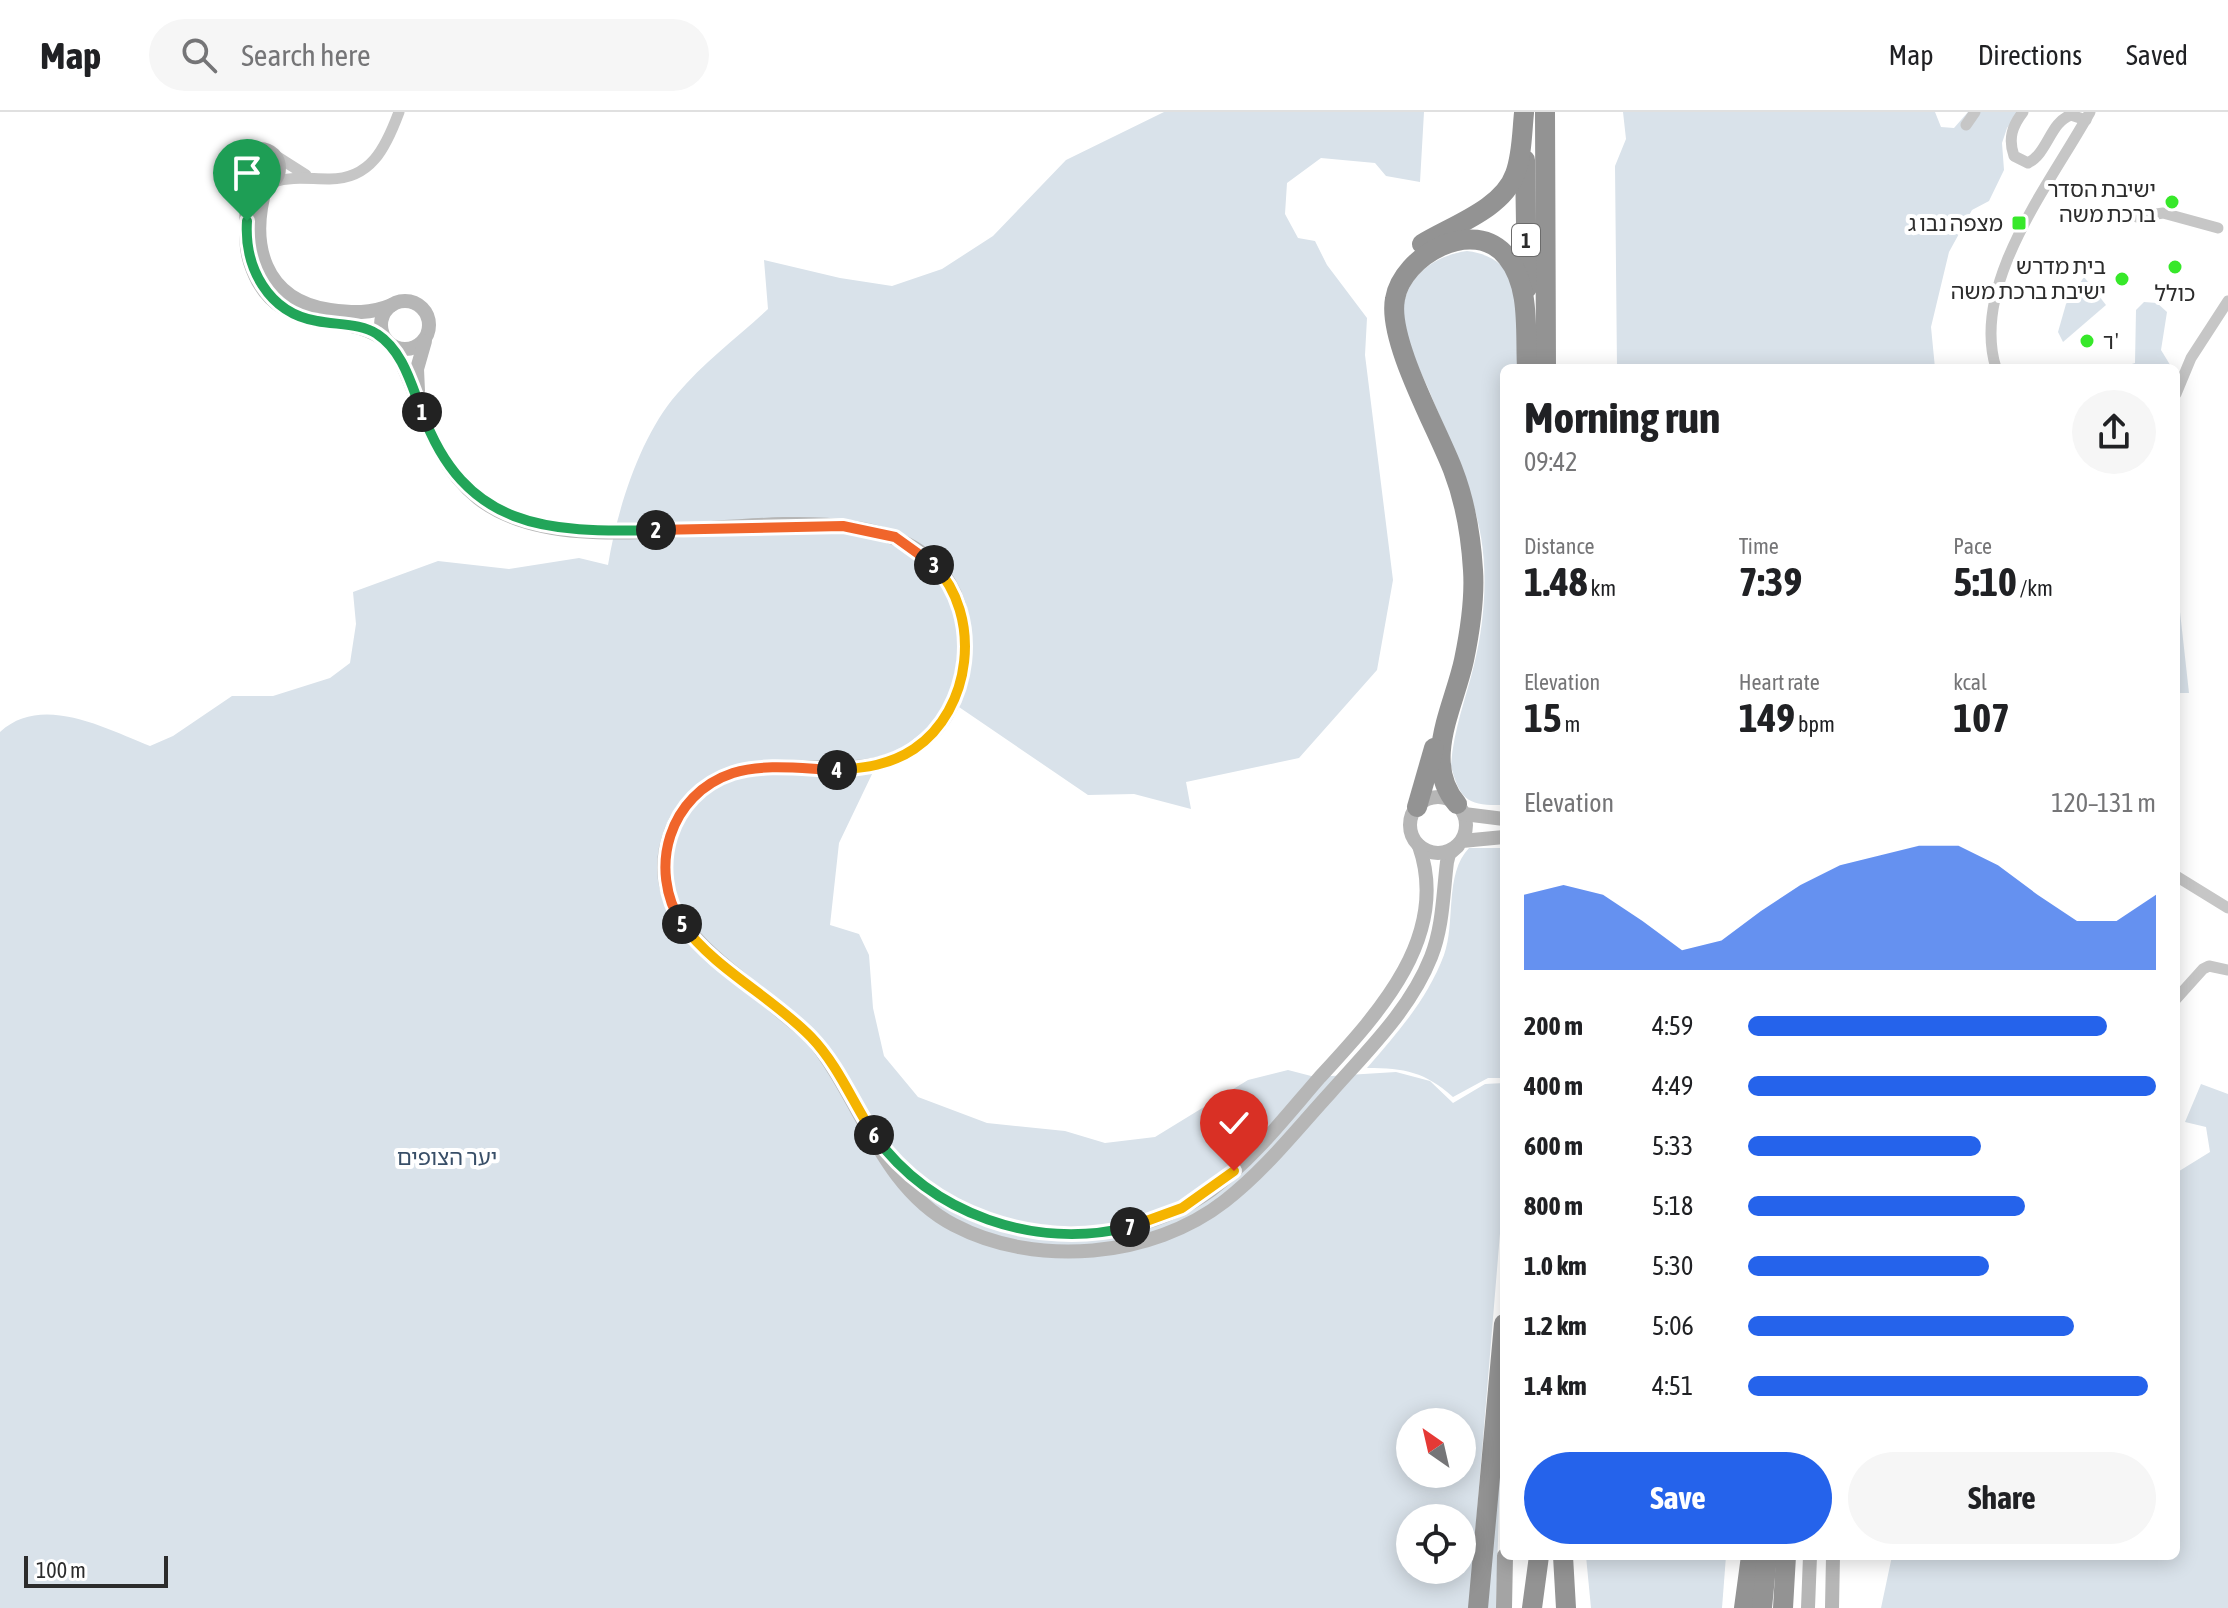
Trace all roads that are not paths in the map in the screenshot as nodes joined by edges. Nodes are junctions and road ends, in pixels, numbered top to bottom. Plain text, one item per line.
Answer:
1 (399, 112) edge
2 (1524, 112) edge
3 (1545, 112) edge
4 (1975, 112) edge
5 (2023, 112) edge
6 (2088, 116) edge
7 (1966, 125) dead end
8 (273, 154) junction
9 (242, 176) junction
10 (314, 178) junction
11 (270, 184) junction
12 (2137, 217) dead end
13 (2218, 228) dead end
14 (2228, 301) edge
15 (392, 305) junction
16 (426, 338) junction
17 (390, 344) junction
18 (1528, 364) edge
19 (1528, 364) edge
20 (1546, 364) edge
21 (1995, 364) edge
22 (2180, 384) edge
23 (423, 415) junction
24 (1430, 417) junction
25 (1455, 696) junction
26 (1417, 807) junction
27 (1461, 809) junction
28 (1496, 819) edge
29 (1500, 837) edge
30 (1460, 843) junction
31 (1419, 846) junction
32 (2180, 878) edge
33 (2228, 908) edge
34 (2228, 970) edge
35 (2180, 995) edge
36 (865, 1122) junction
37 (1500, 1368) edge
38 (1505, 1560) edge
39 (1528, 1560) edge
40 (1538, 1560) edge
41 (1563, 1560) edge
42 (1750, 1560) edge
43 (1767, 1560) edge
44 (1786, 1560) edge
45 (1810, 1560) edge
46 (1833, 1560) edge
47 (1478, 1608) edge
48 (1504, 1608) edge
49 (1530, 1608) edge
50 (1566, 1608) edge
51 (1744, 1608) edge
52 (1762, 1608) edge
53 (1783, 1608) edge
54 (1808, 1608) edge
55 (1832, 1608) edge

1 - 10 street
2 - 18 highway, 1
2 - 24 highway
3 - 20 highway, 1
4 - 7 street
5 - 6 street
6 - 21 street
8 - 9 street
8 - 10 street
8 - 11 street
9 - 11 street
9 - 17 street
10 - 11 street
11 - 15 street
12 - 13 street
14 - 22 street
15 - 16 street
15 - 17 street
16 - 17 street
16 - 23 street
17 - 23 street
19 - 24 highway
23 - 36 street
24 - 25 highway
25 - 26 highway
25 - 27 highway
26 - 27 street
26 - 31 street
27 - 28 street
27 - 30 street
29 - 30 street
30 - 31 street
30 - 36 street
31 - 36 street
32 - 33 street
34 - 35 street
37 - 47 highway
38 - 48 main road
39 - 49 main road
40 - 49 highway
41 - 50 highway
42 - 51 highway
43 - 52 highway
44 - 53 highway
45 - 54 street
46 - 55 street

